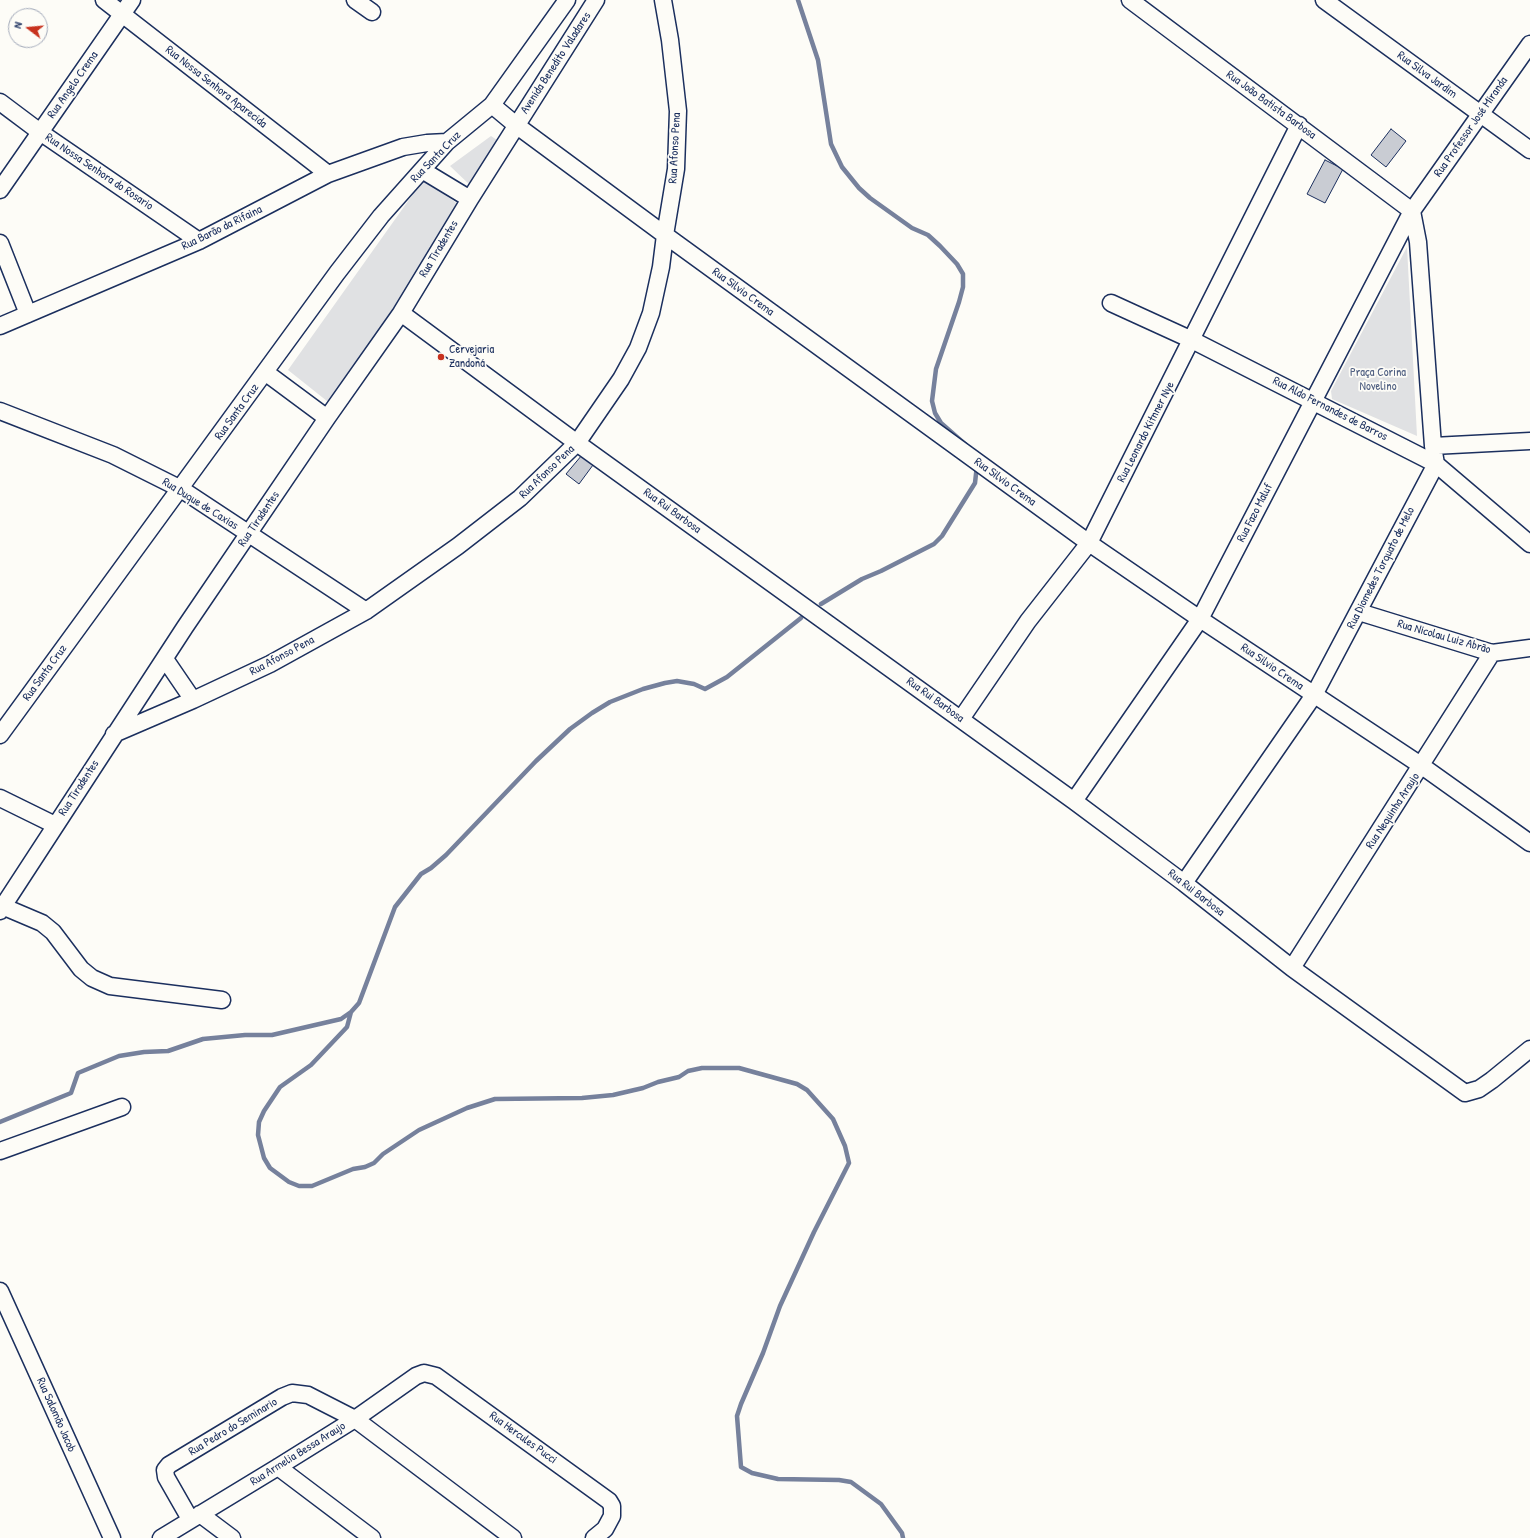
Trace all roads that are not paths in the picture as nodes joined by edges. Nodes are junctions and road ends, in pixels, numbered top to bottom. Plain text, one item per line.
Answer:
1 (104, 0) edge
2 (132, 0) edge
3 (355, 0) edge
4 (567, 0) edge
5 (596, 0) edge
6 (663, 0) edge
7 (1130, 0) edge
8 (1324, 0) edge
9 (372, 12) dead end
10 (122, 14) junction
11 (1530, 44) edge
12 (0, 102) edge
13 (492, 105) junction
14 (1481, 115) junction
15 (516, 125) junction
16 (1299, 125) junction
17 (40, 132) junction
18 (447, 142) junction
19 (1530, 150) edge
20 (422, 170) junction
21 (328, 174) junction
22 (0, 190) edge
23 (470, 199) junction
24 (1412, 211) junction
25 (665, 235) junction
26 (199, 241) junction
27 (0, 243) edge
28 (1111, 303) dead end
29 (401, 313) junction
30 (28, 314) junction
31 (0, 326) edge
32 (1192, 340) junction
33 (265, 372) junction
34 (1313, 400) junction
35 (1, 410) edge
36 (327, 418) junction
37 (1530, 441) edge
38 (577, 443) junction
39 (1432, 446) junction
40 (1436, 464) junction
41 (181, 489) junction
42 (248, 535) junction
43 (1089, 543) junction
44 (1530, 544) edge
45 (366, 611) junction
46 (1359, 612) junction
47 (1200, 619) junction
48 (1530, 648) edge
49 (1492, 653) junction
50 (165, 659) junction
51 (1314, 695) junction
52 (193, 700) junction
53 (962, 719) junction
54 (114, 734) junction
55 (0, 735) edge
56 (1422, 766) junction
57 (0, 798) edge
58 (1074, 801) junction
59 (55, 825) junction
60 (1530, 843) edge
61 (1184, 883) junction
62 (1, 908) edge
63 (1292, 968) junction
64 (222, 1000) dead end
65 (1530, 1049) edge
66 (122, 1107) dead end
67 (0, 1151) edge
68 (0, 1291) edge
69 (436, 1376) joint
70 (355, 1419) junction
71 (278, 1467) junction
72 (195, 1517) junction
73 (112, 1538) edge
74 (161, 1538) edge
75 (232, 1538) edge
76 (372, 1538) edge
77 (513, 1538) edge
78 (594, 1538) edge

1 - 10 street, Rua Nossa Senhora Aparecida
2 - 10 street, Rua Angelo Crema
3 - 9 street
4 - 13 street, Avenida Benedito Valadares
5 - 15 street, Avenida Benedito Valadares
6 - 25 street, Rua Afonso Pena
7 - 16 street, Rua João Batista Barbosa
8 - 14 street, Rua Silva Jardim
10 - 17 street, Rua Angelo Crema
10 - 21 street, Rua Nossa Senhora Aparecida
11 - 14 street, Rua Professor José Miranda
12 - 17 street, Rua Nossa Senhora do Rosario
13 - 15 street, Rua Silvio Crema
13 - 18 street, Rua Santa Cruz
14 - 19 street, Rua Silva Jardim
14 - 24 street, Rua Professor José Miranda
15 - 23 street, Rua Tiradentes
15 - 25 street, Rua Silvio Crema
16 - 24 street, Rua João Batista Barbosa
16 - 32 street, Rua Leonardo Kitnner Nye
17 - 22 street, Rua Angelo Crema
17 - 26 street, Rua Nossa Senhora do Rosario
18 - 20 street, Rua Santa Cruz
18 - 21 street, Rua Barão da Rifaina
20 - 23 street
20 - 33 street, Rua Santa Cruz
21 - 26 street, Rua Barão da Rifaina
23 - 29 street, Rua Tiradentes
24 - 34 street, Rua Fazo Maluf
24 - 39 street
25 - 38 street, Rua Afonso Pena
25 - 43 street, Rua Silvio Crema
26 - 30 street, Rua Barão da Rifaina
27 - 30 street
28 - 32 street, Rua Aldo Fernandes de Barros
29 - 36 street, Rua Tiradentes
29 - 38 street, Rua Rui Barbosa
30 - 31 street, Rua Barão da Rifaina
32 - 34 street, Rua Aldo Fernandes de Barros
32 - 43 street, Rua Leonardo Kitnner Nye
33 - 36 street
33 - 41 street, Rua Santa Cruz
34 - 40 street, Rua Aldo Fernandes de Barros
34 - 47 street, Rua Fazo Maluf
35 - 41 street, Rua Duque de Caxias
36 - 42 street, Rua Tiradentes
37 - 39 street
38 - 45 street, Rua Afonso Pena
38 - 53 street, Rua Rui Barbosa
39 - 40 street
40 - 44 street, Rua Aldo Fernandes de Barros
40 - 46 street, Rua Diomedes Torquato de Melo
41 - 42 street, Rua Duque de Caxias
41 - 55 street, Rua Santa Cruz
42 - 45 street, Rua Duque de Caxias
42 - 50 street, Rua Tiradentes
43 - 47 street, Rua Silvio Crema
43 - 53 street, Rua Leonardo Kitnner Nye
45 - 52 street, Rua Afonso Pena
46 - 49 street, Rua Nicolau Luiz Abrão
46 - 51 street, Rua Diomedes Torquato de Melo
47 - 51 street, Rua Silvio Crema
47 - 58 street, Rua Fazo Maluf
48 - 49 street, Rua Nicolau Luiz Abrão
49 - 56 street, Rua Nequinha Araujo
50 - 52 street
50 - 54 street, Rua Tiradentes
51 - 56 street, Rua Silvio Crema
51 - 61 street, Rua Diomedes Torquato de Melo
52 - 54 street, Rua Afonso Pena
53 - 58 street, Rua Rui Barbosa
54 - 59 street, Rua Tiradentes
56 - 60 street, Rua Silvio Crema
56 - 63 street, Rua Nequinha Araujo
57 - 59 street
58 - 61 street, Rua Rui Barbosa
59 - 62 street, Rua Tiradentes
61 - 63 street, Rua Rui Barbosa
62 - 64 street
63 - 65 street, Rua Rui Barbosa
66 - 67 street
68 - 73 street, Rua Salomão Jacob
69 - 70 street, Rua Armelia Bessa Araujo
69 - 78 street, Rua Hercules Pucci
70 - 71 street, Rua Armelia Bessa Araujo
70 - 72 street, Rua Pedro do Seminario
70 - 77 street, Rua Pedro do Seminario
71 - 72 street, Rua Armelia Bessa Araujo
71 - 76 street
72 - 74 street, Rua Armelia Bessa Araujo
72 - 75 street

